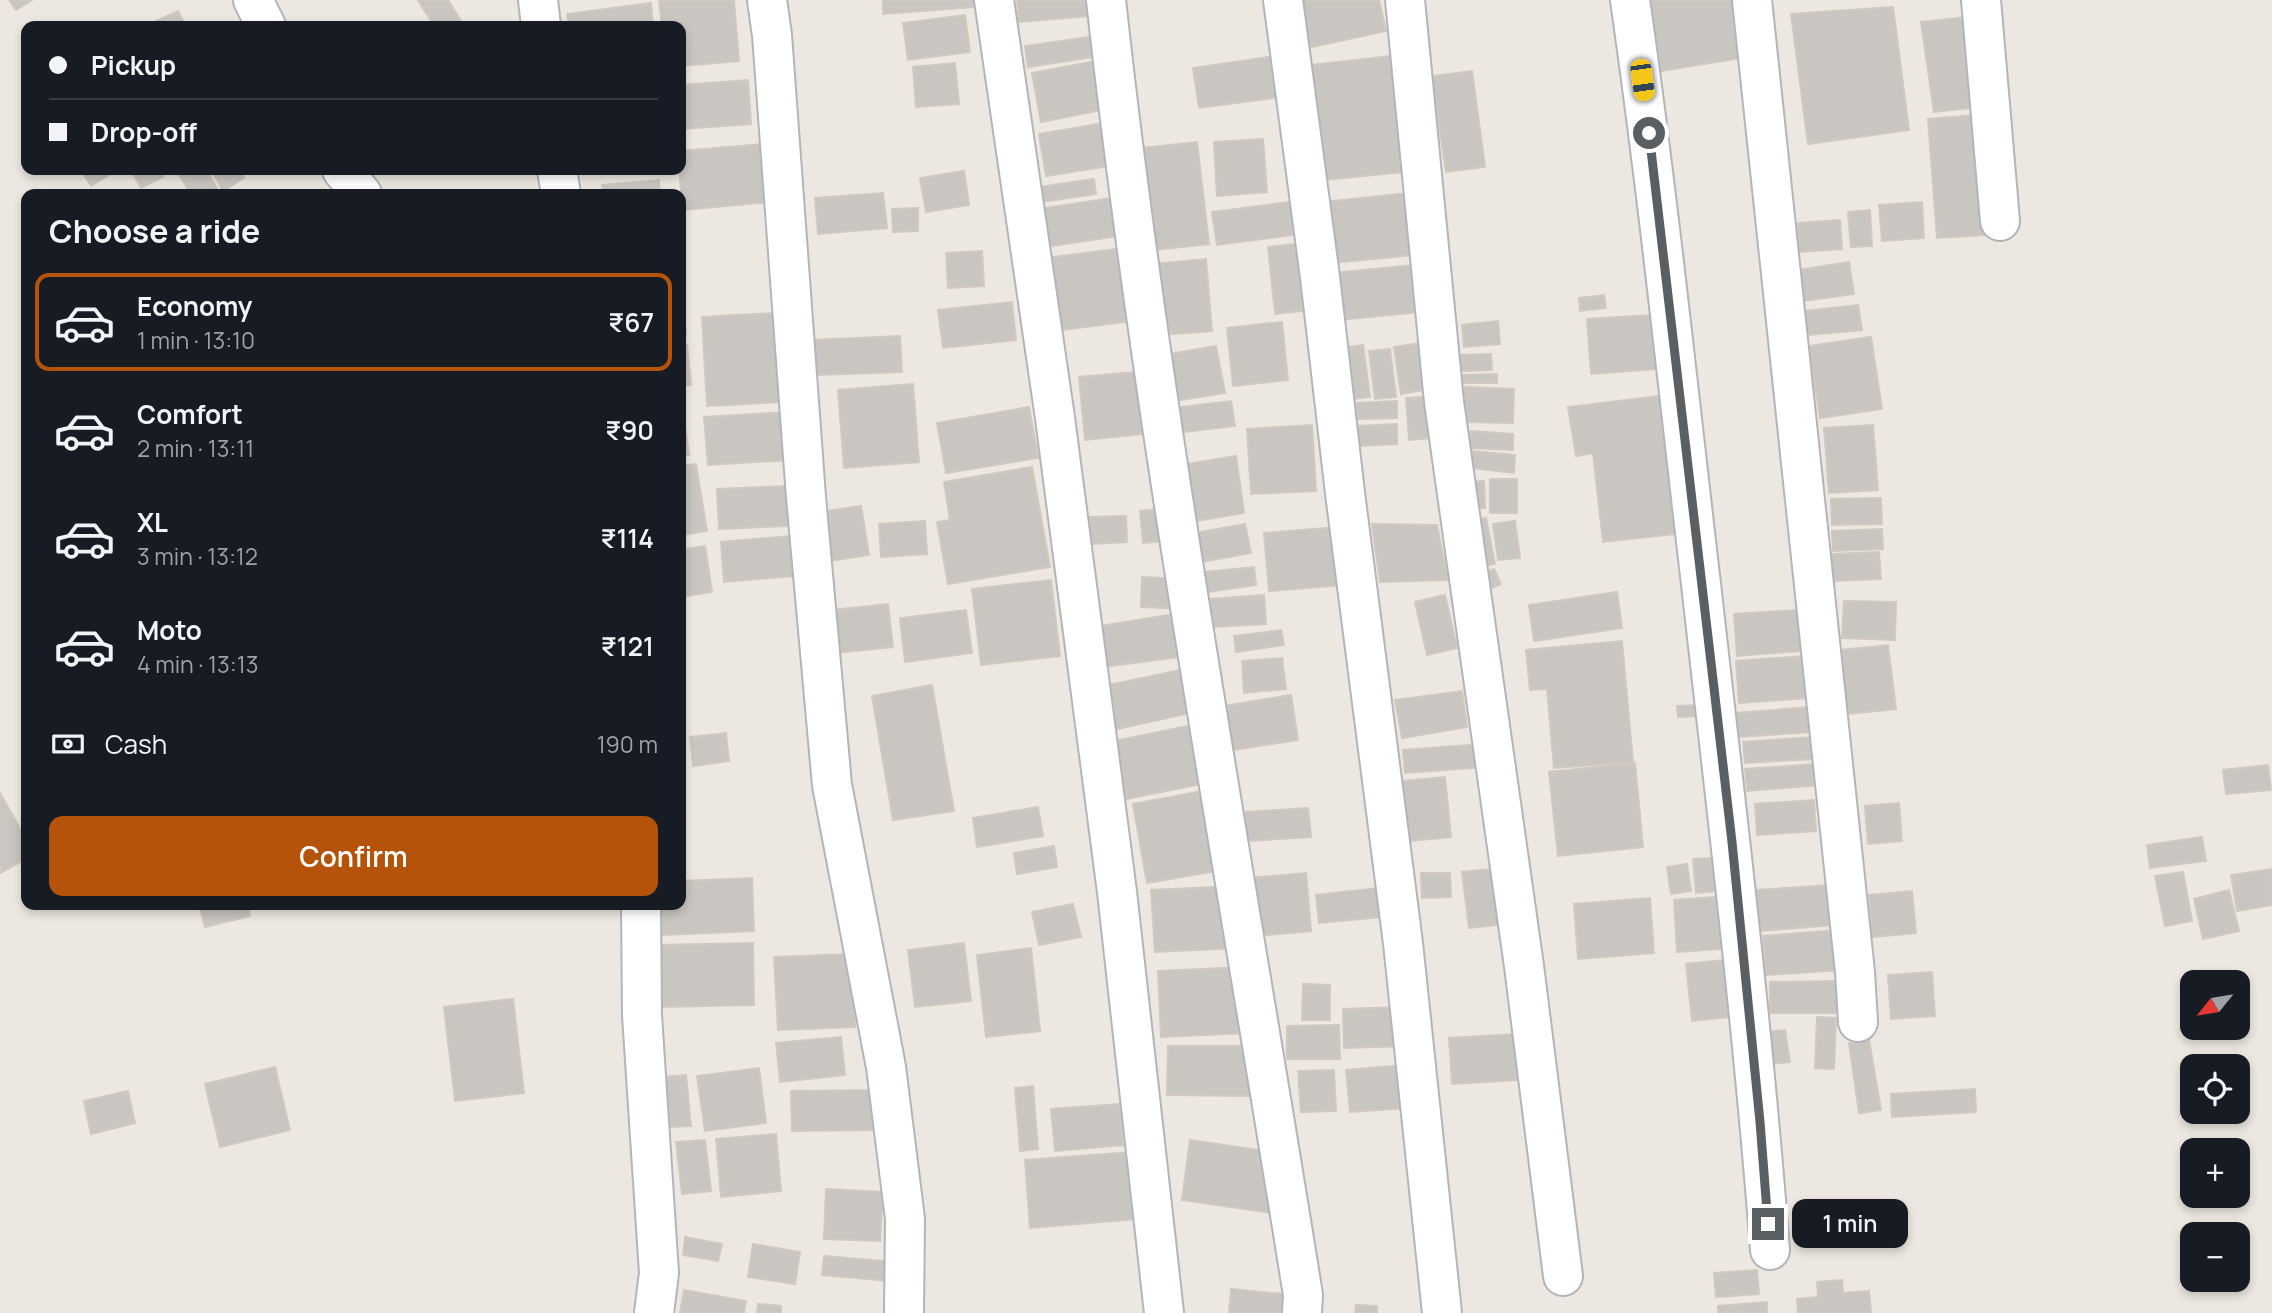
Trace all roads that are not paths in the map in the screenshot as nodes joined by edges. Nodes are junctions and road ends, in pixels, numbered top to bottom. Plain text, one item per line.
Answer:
1 (253, 0) edge
2 (538, 0) edge
3 (767, 0) edge
4 (994, 0) edge
5 (1106, 0) edge
6 (1283, 0) edge
7 (1405, 0) edge
8 (1630, 0) edge
9 (1752, 0) edge
10 (1981, 0) edge
11 (264, 21) edge
12 (540, 21) edge
13 (346, 175) edge
14 (358, 189) edge
15 (2000, 221) dead end
16 (641, 910) edge
17 (1858, 1023) dead end
18 (1770, 1250) dead end
19 (1563, 1276) dead end
20 (654, 1313) edge
21 (904, 1313) edge
22 (1164, 1313) edge
23 (1302, 1313) edge
24 (1441, 1313) edge

1 - 11 street
2 - 12 street
3 - 21 street
4 - 22 street
5 - 23 street
6 - 24 street
7 - 19 street
8 - 18 street
9 - 17 street
10 - 15 street
13 - 14 street
16 - 20 street

